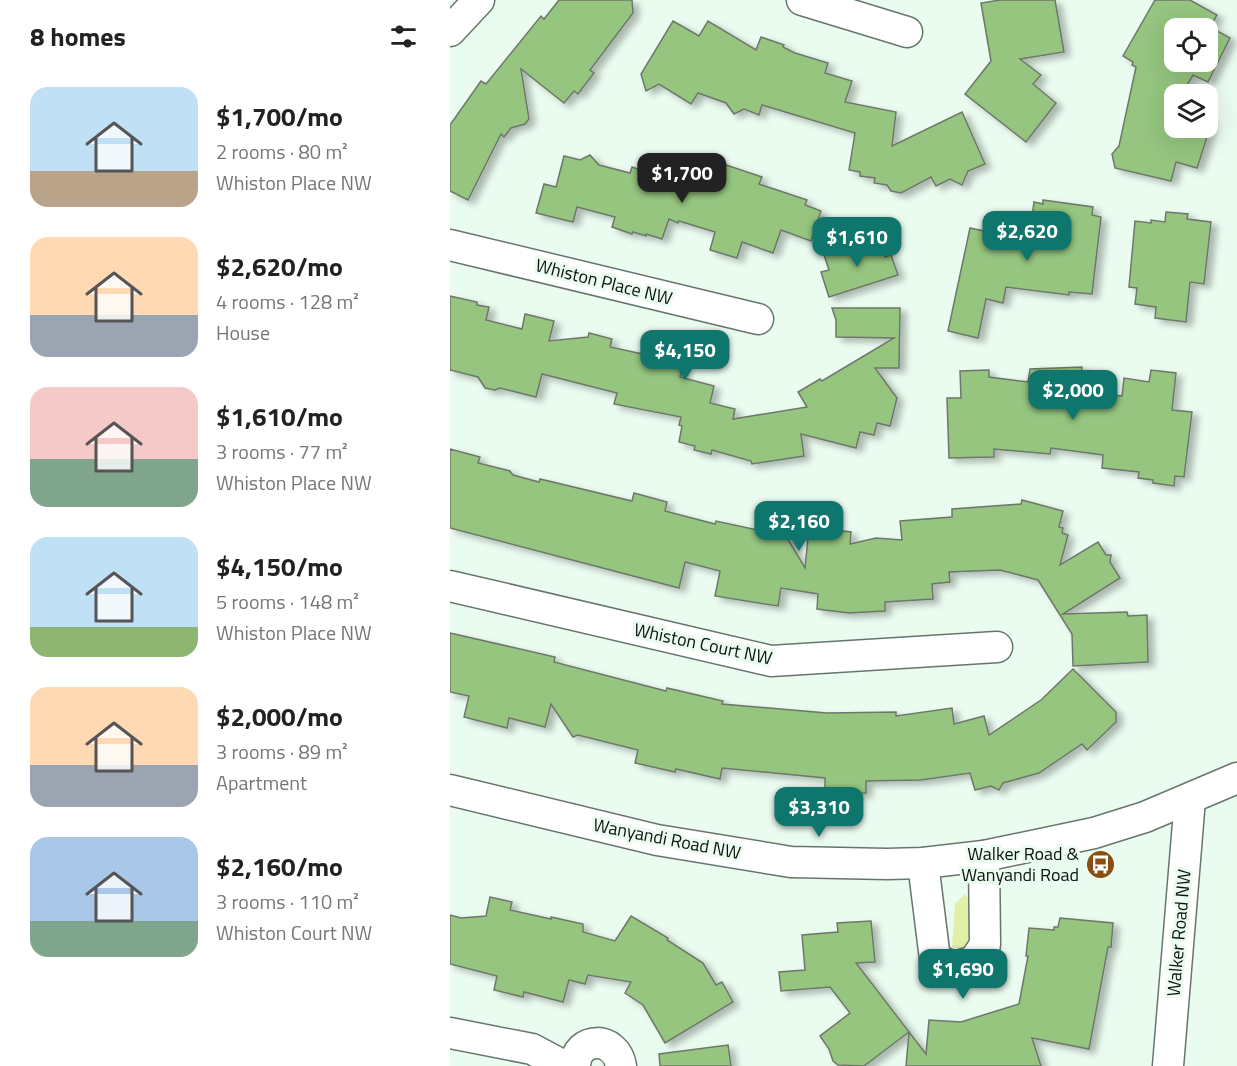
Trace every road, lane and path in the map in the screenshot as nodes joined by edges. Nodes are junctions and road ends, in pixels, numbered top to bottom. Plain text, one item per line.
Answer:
1 (478, 0) edge
2 (802, 0) edge
3 (450, 31) edge
4 (907, 32) dead end
5 (450, 245) edge
6 (758, 319) dead end
7 (450, 586) edge
8 (997, 647) dead end
9 (1237, 778) edge
10 (450, 790) edge
11 (1190, 800) junction
12 (984, 856) junction
13 (923, 863) junction
14 (450, 1033) edge
15 (564, 1066) edge
16 (575, 1066) edge
17 (621, 1066) edge
18 (1167, 1066) edge

1 - 3 street
2 - 4 street
5 - 6 street, Whiston Place NW
7 - 8 street, Whiston Court NW
9 - 11 street, Wanyandi Road NW
10 - 13 street, Wanyandi Road NW
11 - 12 street, Wanyandi Road NW
11 - 18 street, Walker Road NW
12 - 13 street, Wanyandi Road NW
12 - 13 street
14 - 15 street
16 - 17 street

